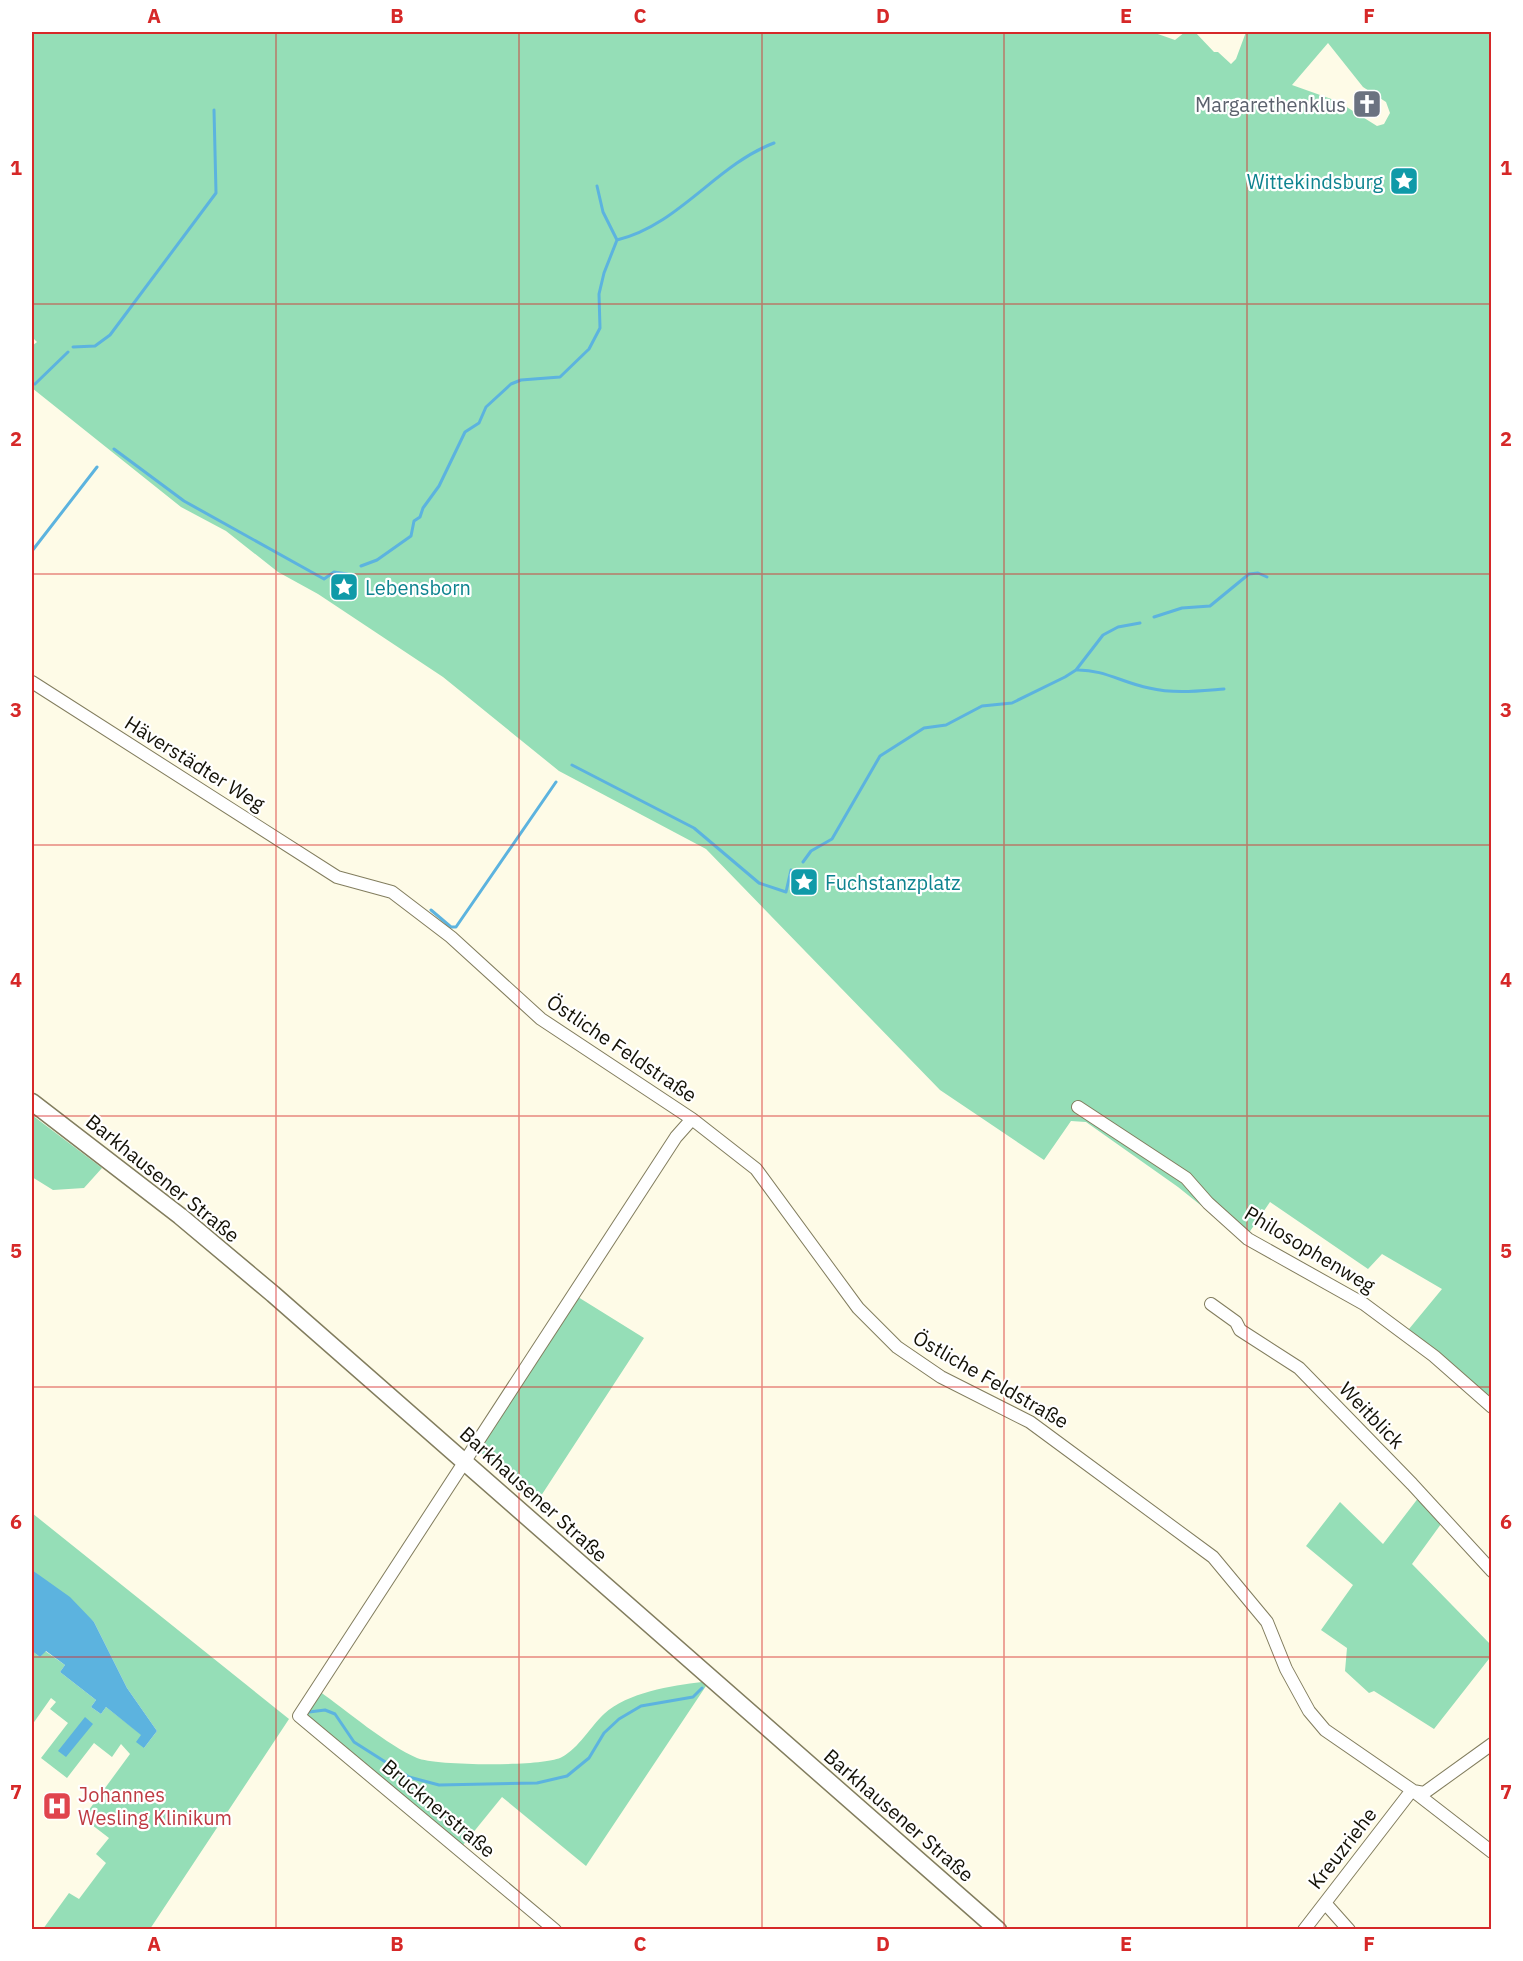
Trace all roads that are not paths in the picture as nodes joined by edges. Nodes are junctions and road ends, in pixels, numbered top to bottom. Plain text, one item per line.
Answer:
1 (32, 682) edge
2 (337, 877) joint
3 (32, 1102) edge
4 (1078, 1107) dead end
5 (692, 1119) junction
6 (1211, 1304) dead end
7 (1491, 1407) edge
8 (465, 1459) junction
9 (1491, 1570) edge
10 (1491, 1744) edge
11 (1412, 1790) junction
12 (1491, 1852) edge
13 (1325, 1903) junction
14 (555, 1929) edge
15 (998, 1929) edge
16 (1304, 1929) edge
17 (1349, 1929) edge

1 - 2 street, Häverstädter Weg
2 - 5 street, Östliche Feldstraße
3 - 8 main road, Barkhausener Straße
4 - 7 street, Philosophenweg
5 - 8 street
5 - 11 street, Östliche Feldstraße
6 - 9 street, Weitblick
8 - 14 street, Brucknerstraße
8 - 15 main road, Barkhausener Straße
10 - 11 street
11 - 12 street, Östliche Feldstraße
11 - 13 street, Kreuzriehe
13 - 16 street, Kreuzriehe
13 - 17 street

